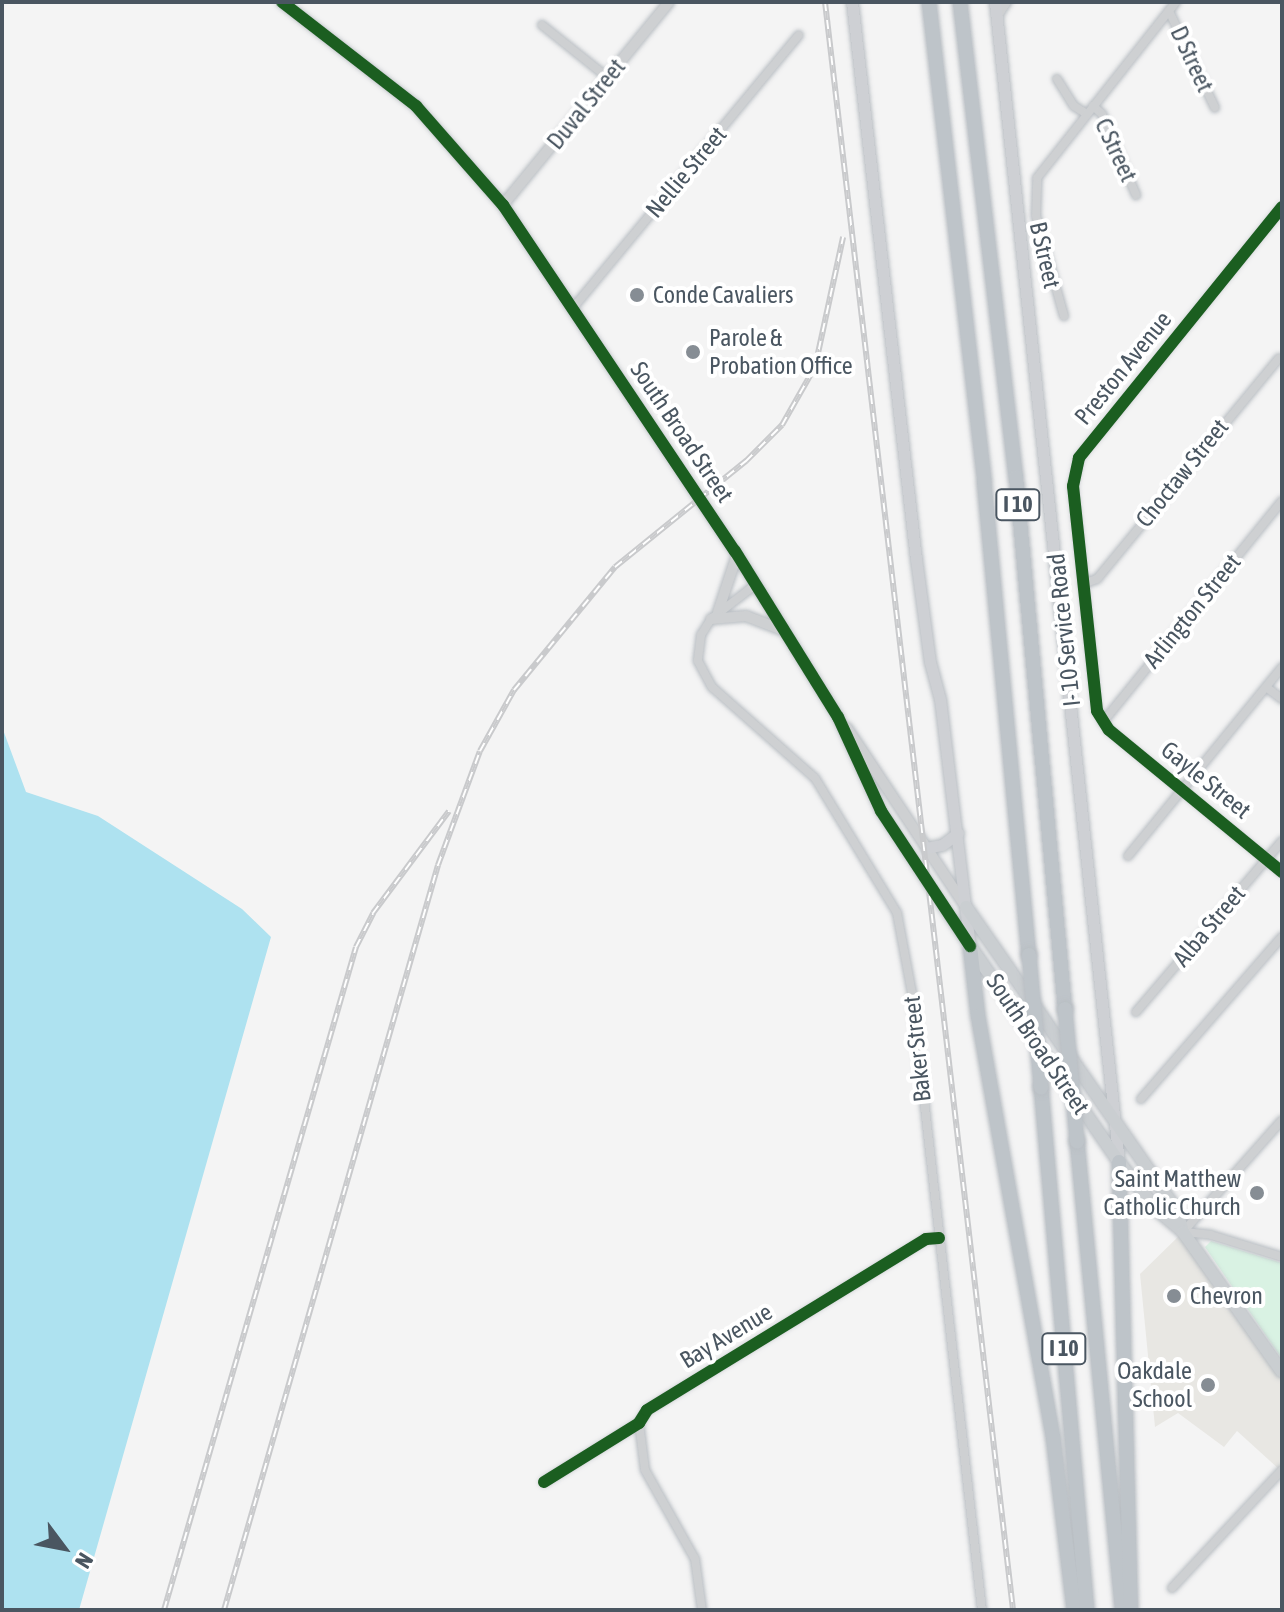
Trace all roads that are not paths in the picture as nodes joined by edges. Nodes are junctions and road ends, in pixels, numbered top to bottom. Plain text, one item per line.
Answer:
1 (282, 2) edge
2 (669, 2) edge
3 (852, 2) edge
4 (929, 2) edge
5 (960, 2) edge
6 (995, 2) edge
7 (1007, 2) edge
8 (1176, 2) edge
9 (1169, 11) junction
10 (997, 18) junction
11 (542, 25) dead end
12 (799, 35) dead end
13 (607, 77) junction
14 (1057, 79) dead end
15 (1093, 106) junction
16 (1215, 108) dead end
17 (1087, 114) junction
18 (1136, 195) dead end
19 (503, 205) junction
20 (1282, 207) edge
21 (573, 308) junction
22 (1064, 316) dead end
23 (1279, 358) dead end
24 (1282, 501) edge
25 (737, 555) junction
26 (1083, 584) junction
27 (755, 585) junction
28 (715, 616) junction
29 (785, 631) junction
30 (1282, 667) edge
31 (1266, 687) junction
32 (1282, 699) edge
33 (838, 717) junction
34 (1103, 722) junction
35 (1182, 788) junction
36 (958, 833) junction
37 (1282, 841) edge
38 (926, 848) junction
39 (1128, 856) dead end
40 (1266, 859) junction
41 (1282, 872) edge
42 (966, 907) junction
43 (1282, 937) edge
44 (970, 946) junction
45 (1136, 1012) dead end
46 (1141, 1099) dead end
47 (1282, 1120) edge
48 (1117, 1125) junction
49 (1119, 1162) junction
50 (1183, 1232) junction
51 (939, 1238) junction
52 (1282, 1257) edge
53 (1282, 1372) edge
54 (639, 1423) junction
55 (1282, 1470) edge
56 (544, 1482) dead end
57 (1172, 1588) dead end
58 (702, 1610) edge
59 (982, 1610) edge
60 (1074, 1610) edge
61 (1087, 1610) edge
62 (1122, 1610) edge
63 (1131, 1610) edge

1 - 19 street, South Broad Street
2 - 13 street, Duval Street
3 - 36 main road
4 - 61 highway, I 10, bridge
5 - 62 highway, I 10, bridge
6 - 10 main road, I- 10 Service Road
7 - 10 street
8 - 9 street
9 - 15 street
9 - 16 street, D Street
10 - 48 main road, I- 10 Service Road
11 - 13 street
12 - 21 street, Nellie Street
13 - 19 street, Duval Street
14 - 17 street, C Street
15 - 17 street
15 - 18 street, C Street
17 - 22 street, B Street
19 - 21 street, South Broad Street
20 - 26 street, Preston Avenue
21 - 25 street, South Broad Street
23 - 26 street, Choctaw Street
24 - 34 street, Arlington Street
25 - 27 street, South Broad Street
25 - 28 street
26 - 34 street, Preston Avenue
27 - 28 street
27 - 29 street, South Broad Street
28 - 29 street
28 - 51 street, Baker Street
29 - 33 street, South Broad Street
30 - 31 street
31 - 32 street
31 - 35 street
33 - 38 street, South Broad Street
33 - 44 street, South Broad Street
34 - 35 street, Gayle Street
35 - 39 street
35 - 40 street, Gayle Street
36 - 38 main road
36 - 42 main road
37 - 40 street, Alba Street
38 - 42 street, South Broad Street
40 - 41 street, Gayle Street
40 - 45 street, Alba Street
42 - 44 main road
42 - 48 main road, South Broad Street
43 - 46 street
44 - 49 main road, South Broad Street
44 - 60 highway
47 - 50 street
48 - 49 main road, I- 10 Service Road
48 - 50 main road, South Broad Street
49 - 50 main road, South Broad Street
49 - 63 highway
50 - 52 street
50 - 53 main road, South Broad Street
51 - 54 street, Bay Avenue
51 - 59 street, Baker Street
54 - 56 street, Bay Avenue
54 - 58 street
55 - 57 street

